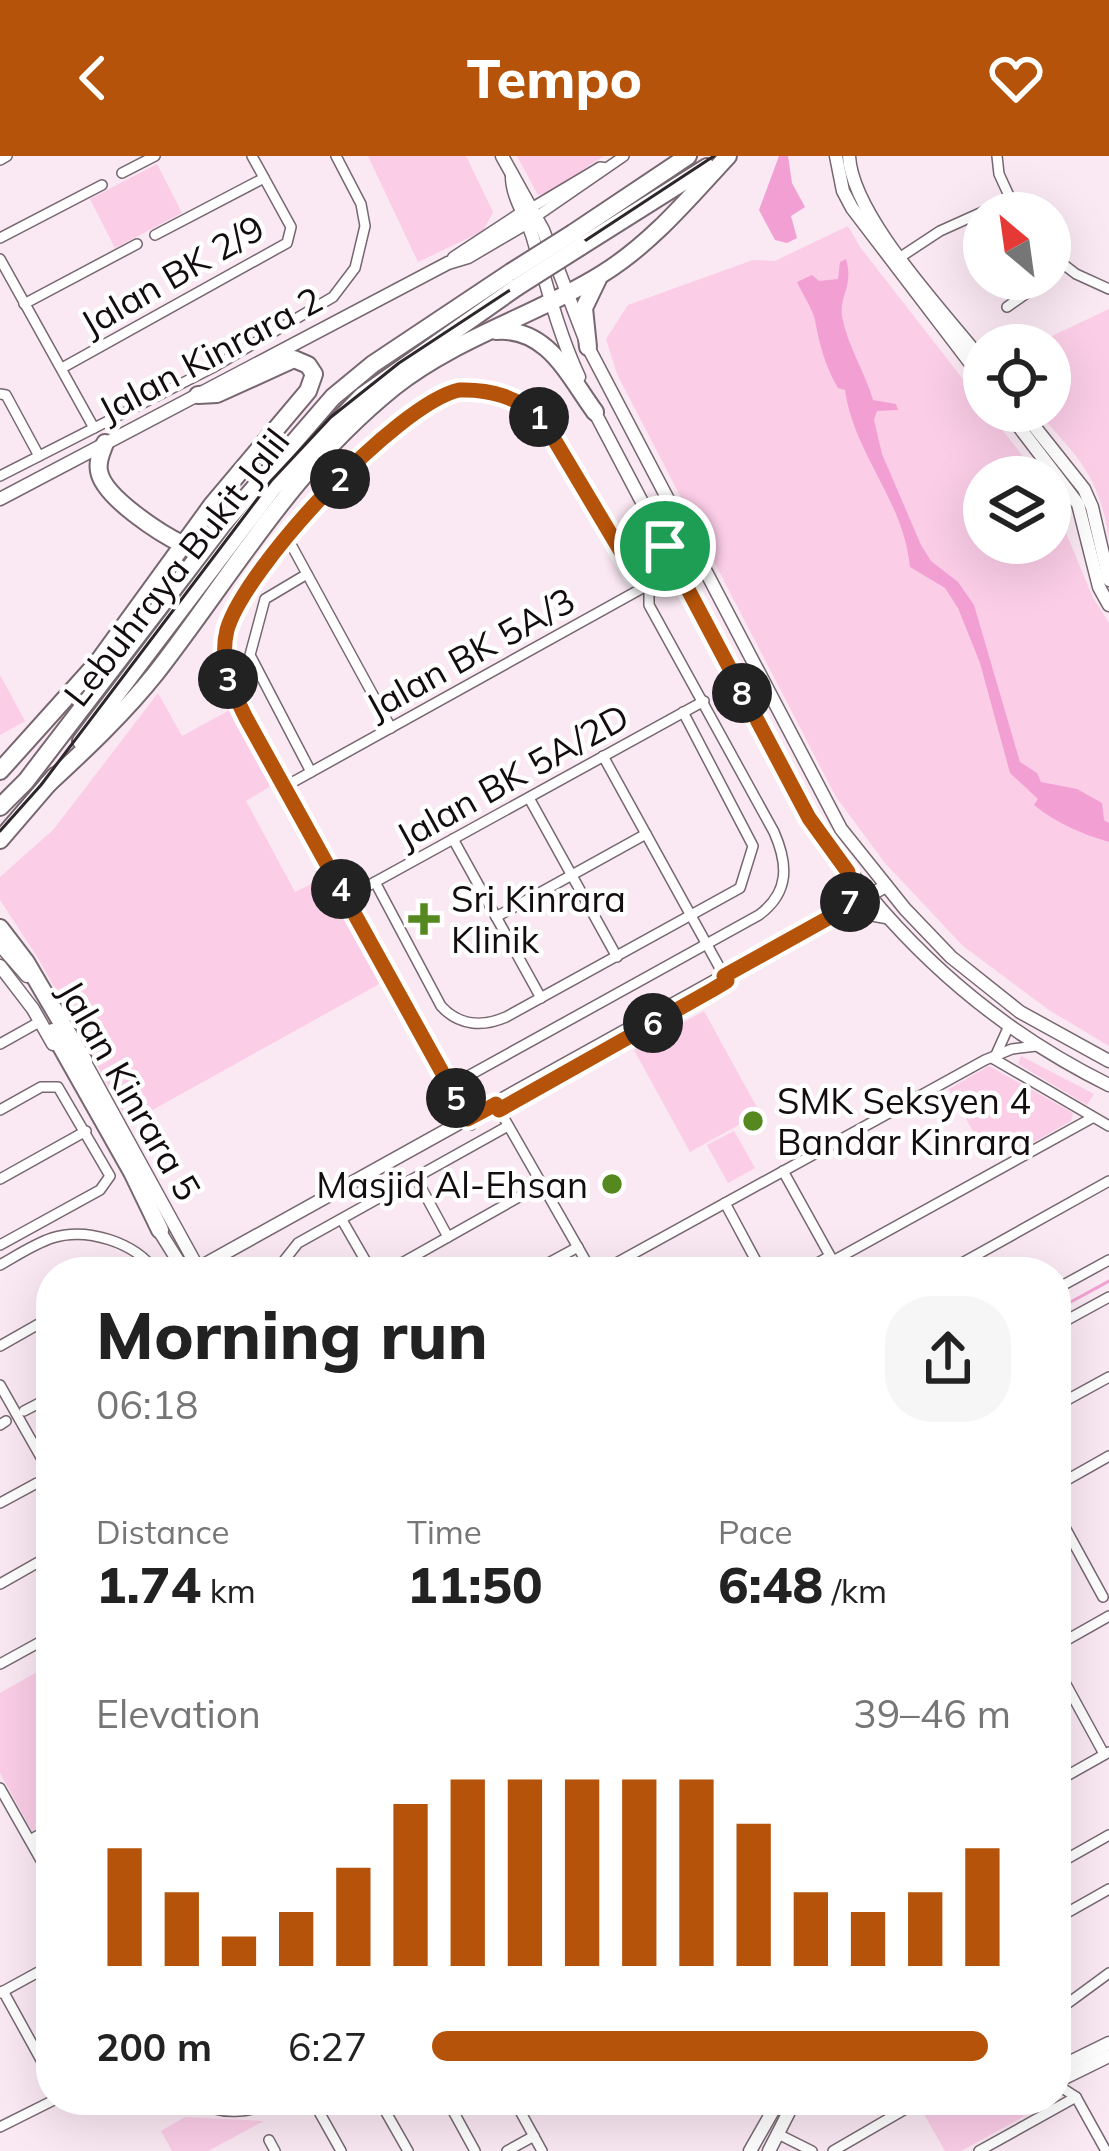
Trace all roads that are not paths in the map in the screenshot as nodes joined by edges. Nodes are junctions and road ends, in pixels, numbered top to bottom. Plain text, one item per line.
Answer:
1 (155, 156) edge
2 (252, 156) edge
3 (336, 156) edge
4 (502, 156) edge
5 (624, 156) edge
6 (688, 156) edge
7 (725, 156) edge
8 (836, 156) edge
9 (849, 156) edge
10 (998, 156) edge
11 (122, 173) dead end
12 (264, 178) junction
13 (102, 185) dead end
14 (1007, 192) edge
15 (530, 214) junction
16 (963, 221) edge
17 (155, 235) dead end
18 (0, 238) edge
19 (577, 240) junction
20 (137, 244) dead end
21 (901, 257) junction
22 (0, 259) edge
23 (1071, 269) edge
24 (602, 274) junction
25 (514, 280) junction
26 (1109, 289) edge
27 (557, 298) junction
28 (1017, 300) edge
29 (23, 304) junction
30 (1007, 307) dead end
31 (486, 332) junction
32 (963, 335) edge
33 (588, 347) junction
34 (963, 350) edge
35 (62, 368) junction
36 (212, 368) junction
37 (220, 383) junction
38 (0, 394) edge
39 (198, 394) junction
40 (333, 397) junction
41 (348, 410) junction
42 (595, 412) junction
43 (94, 428) junction
44 (1023, 432) edge
45 (1039, 432) edge
46 (106, 443) junction
47 (258, 449) junction
48 (39, 456) junction
49 (303, 472) junction
50 (0, 476) edge
51 (0, 499) edge
52 (288, 539) junction
53 (184, 545) junction
54 (665, 546) junction
55 (631, 572) junction
56 (307, 574) junction
57 (656, 580) junction
58 (1109, 580) edge
59 (685, 584) junction
60 (621, 600) junction
61 (1109, 604) edge
62 (649, 605) junction
63 (104, 677) junction
64 (704, 701) junction
65 (683, 712) junction
66 (391, 728) junction
67 (603, 756) junction
68 (0, 772) edge
69 (311, 772) junction
70 (48, 784) junction
71 (284, 787) junction
72 (0, 792) edge
73 (529, 798) junction
74 (0, 807) edge
75 (646, 834) junction
76 (453, 839) junction
77 (0, 840) edge
78 (848, 872) junction
79 (572, 875) junction
80 (375, 882) junction
81 (887, 888) junction
82 (346, 898) junction
83 (870, 898) junction
84 (850, 909) junction
85 (692, 916) junction
86 (886, 916) junction
87 (496, 917) junction
88 (0, 928) edge
89 (706, 944) junction
90 (0, 945) edge
91 (617, 956) junction
92 (0, 966) edge
93 (725, 979) junction
94 (541, 998) junction
95 (47, 1027) junction
96 (1008, 1028) junction
97 (0, 1044) edge
98 (1036, 1046) junction
99 (994, 1059) junction
100 (84, 1061) junction
101 (1109, 1061) edge
102 (1109, 1085) edge
103 (450, 1086) junction
104 (498, 1107) junction
105 (0, 1110) edge
106 (1092, 1118) junction
107 (470, 1122) junction
108 (508, 1126) junction
109 (1109, 1126) edge
110 (86, 1132) junction
111 (783, 1171) junction
112 (416, 1178) junction
113 (0, 1179) edge
114 (1109, 1181) edge
115 (542, 1184) junction
116 (725, 1203) junction
117 (342, 1220) junction
118 (160, 1230) joint
119 (448, 1238) junction
120 (0, 1245) edge
121 (578, 1247) junction
122 (139, 1257) edge
123 (190, 1257) edge
124 (193, 1257) edge
125 (225, 1257) edge
126 (286, 1257) edge
127 (363, 1257) edge
128 (413, 1257) edge
129 (560, 1257) edge
130 (585, 1257) edge
131 (624, 1257) edge
132 (755, 1257) edge
133 (831, 1257) edge
134 (845, 1257) edge
135 (973, 1257) edge
136 (1109, 1260) edge
137 (0, 1265) edge
138 (1071, 1281) edge
139 (1109, 1297) edge
140 (1071, 1318) edge
141 (36, 1326) edge
142 (0, 1346) edge
143 (1109, 1377) edge
144 (0, 1384) edge
145 (1071, 1398) edge
146 (36, 1405) edge
147 (24, 1412) dead end
148 (36, 1448) edge
149 (1108, 1460) edge
150 (1071, 1478) edge
151 (36, 1484) edge
152 (0, 1503) edge
153 (1071, 1538) edge
154 (36, 1564) edge
155 (0, 1584) edge
156 (1103, 1597) dead end
157 (1109, 1616) edge
158 (1071, 1638) edge
159 (36, 1644) edge
160 (0, 1646) edge
161 (4, 1662) edge
162 (1071, 1692) edge
163 (1107, 1753) edge
164 (1071, 1773) edge
165 (0, 1788) edge
166 (1109, 1835) edge
167 (36, 1837) edge
168 (30, 1840) junction
169 (36, 1851) edge
170 (1071, 1856) edge
171 (1109, 1889) edge
172 (1071, 1911) edge
173 (36, 1973) edge
174 (1109, 1973) edge
175 (2, 1992) edge
176 (1071, 2001) edge
177 (1109, 2043) edge
178 (36, 2052) edge
179 (1109, 2056) edge
180 (1071, 2062) edge
181 (1087, 2069) junction
182 (1071, 2076) edge
183 (1071, 2092) edge
184 (1076, 2097) junction
185 (1071, 2100) edge
186 (36, 2109) edge
187 (321, 2115) edge
188 (388, 2115) edge
189 (455, 2115) edge
190 (522, 2115) edge
191 (770, 2115) edge
192 (788, 2115) edge
193 (895, 2115) edge
194 (1044, 2115) edge
195 (0, 2127) edge
196 (780, 2134) junction
197 (534, 2136) junction
198 (269, 2140) dead end
199 (275, 2151) edge
200 (341, 2151) edge
201 (408, 2151) edge
202 (475, 2151) edge
203 (507, 2151) edge
204 (542, 2151) edge
205 (750, 2151) edge
206 (769, 2151) edge
207 (812, 2151) edge
208 (833, 2151) edge
209 (979, 2151) edge
210 (1106, 2151) edge

1 - 11 street
2 - 12 street, Jalan BK 2/9
3 - 36 street
4 - 15 main road
5 - 15 street
6 - 19 highway, Lebuhraya Bukit Jalil
7 - 19 highway, Lebuhraya Bukit Jalil
7 - 24 highway
8 - 21 main road
9 - 21 main road
10 - 14 street
12 - 17 street
12 - 35 street, Jalan BK 2/9
13 - 18 street
15 - 27 main road
15 - 37 main road, Jalan Kinrara 2
16 - 21 street
19 - 25 highway, Lebuhraya Bukit Jalil, bridge
20 - 29 street
21 - 32 main road
21 - 34 main road
22 - 29 street
23 - 26 street
24 - 27 highway
24 - 33 highway
25 - 40 highway, Lebuhraya Bukit Jalil
25 - 41 highway, Lebuhraya Bukit Jalil
27 - 31 highway
27 - 33 main road
27 - 42 main road
28 - 30 street
29 - 35 street
31 - 42 highway
31 - 49 highway
33 - 81 main road
35 - 43 street
36 - 37 street
36 - 43 street
37 - 39 main road, Jalan Kinrara 2
38 - 48 street
39 - 46 main road, Jalan Kinrara 2
39 - 47 highway
40 - 47 highway
40 - 63 highway, Lebuhraya Bukit Jalil
41 - 49 highway
41 - 70 highway, Lebuhraya Bukit Jalil
42 - 54 main road
43 - 48 street
44 - 61 main road
45 - 58 main road
46 - 51 main road, Jalan Kinrara 2
46 - 53 highway
47 - 53 highway
48 - 50 street
49 - 70 highway
52 - 55 street
52 - 56 street
52 - 71 street
53 - 68 highway
54 - 55 street
54 - 59 main road
55 - 60 street
56 - 66 street
56 - 69 street
57 - 59 street
57 - 60 street, Jalan BK 5A/3
57 - 62 street
59 - 78 main road
60 - 62 street
60 - 66 street, Jalan BK 5A/3
62 - 64 street
63 - 72 highway
63 - 74 highway, Lebuhraya Bukit Jalil
64 - 65 street, Jalan BK 5A/2D
64 - 89 street
65 - 67 street, Jalan BK 5A/2D
65 - 85 street
66 - 69 street, Jalan BK 5A/3
67 - 73 street, Jalan BK 5A/2D
67 - 75 street
69 - 71 street, Jalan BK 5A/3
70 - 77 highway, Lebuhraya Bukit Jalil
71 - 82 street
73 - 76 street, Jalan BK 5A/2D
73 - 79 street
75 - 79 street
75 - 85 street
76 - 80 street, Jalan BK 5A/2D
76 - 87 street
78 - 83 main road
78 - 84 main road
79 - 87 street
79 - 91 street
80 - 82 street, Jalan BK 5A/2D
80 - 94 street
81 - 83 main road
81 - 101 main road
82 - 103 street
83 - 84 main road
83 - 86 main road
84 - 86 main road
84 - 93 main road
85 - 89 street
85 - 91 street
86 - 96 main road
87 - 94 street
88 - 100 highway
89 - 93 street
89 - 103 street
90 - 100 main road, Jalan Kinrara 5
91 - 94 street
92 - 95 main road, Jalan Kinrara 5
93 - 104 main road
95 - 97 street
95 - 118 highway
96 - 98 main road
96 - 99 street
98 - 99 street
98 - 102 main road
99 - 106 street
99 - 111 street
100 - 124 main road, Jalan Kinrara 5
103 - 107 street
104 - 107 main road
104 - 108 street
105 - 110 street
106 - 109 street
106 - 134 street
107 - 125 main road
108 - 112 street
108 - 115 street
110 - 113 street
110 - 120 street
111 - 116 street
111 - 133 street
112 - 117 street
112 - 119 street
114 - 135 street
115 - 119 street
115 - 121 street
116 - 131 street
116 - 132 street
117 - 126 street
117 - 127 street
118 - 123 main road, Jalan Kinrara 5
119 - 128 street
121 - 129 street
121 - 130 street
122 - 137 street
136 - 138 street
139 - 140 street
141 - 142 street
143 - 145 street
144 - 148 street
146 - 147 street
149 - 150 street
151 - 152 street
153 - 156 street
154 - 155 street
157 - 158 street
159 - 161 street
160 - 161 street
162 - 163 street
163 - 164 street
165 - 168 street
166 - 170 street
167 - 168 street
168 - 169 street
171 - 172 street
173 - 175 street
174 - 176 street
175 - 178 street
177 - 180 main road
179 - 181 main road
181 - 182 main road
181 - 184 street
183 - 184 street
184 - 185 street
184 - 210 street
186 - 195 street
187 - 200 street
188 - 201 street
189 - 202 street
190 - 197 street
191 - 205 main road
192 - 196 main road
193 - 208 street
194 - 209 street
196 - 206 main road
196 - 207 street
197 - 203 street
197 - 204 street
198 - 199 street

